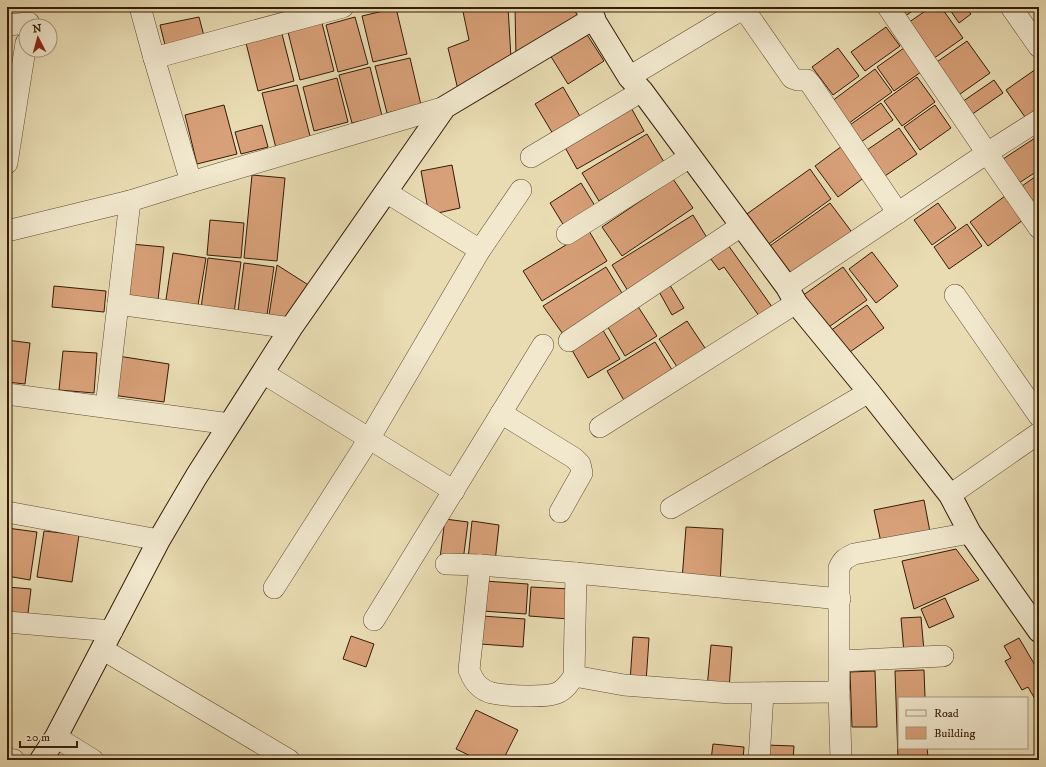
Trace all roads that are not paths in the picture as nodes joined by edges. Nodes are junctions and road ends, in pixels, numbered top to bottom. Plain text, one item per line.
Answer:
1 (140, 7) edge
2 (343, 7) edge
3 (888, 7) edge
4 (1012, 7) edge
5 (746, 8) edge
6 (590, 13) edge
7 (285, 15) edge
8 (18, 22) edge
9 (7, 25) edge
10 (1039, 47) edge
11 (23, 58) edge
12 (154, 58) junction
13 (636, 84) junction
14 (445, 107) junction
15 (1039, 120) edge
16 (10, 129) edge
17 (986, 153) junction
18 (531, 157) dead end
19 (690, 157) junction
20 (7, 163) edge
21 (191, 182) junction
22 (521, 190) dead end
23 (386, 192) junction
24 (130, 201) junction
25 (898, 213) junction
26 (741, 226) junction
27 (1039, 228) edge
28 (7, 231) edge
29 (567, 234) dead end
30 (480, 250) junction
31 (955, 294) dead end
32 (791, 295) junction
33 (118, 304) junction
34 (291, 328) junction
35 (569, 341) dead end
36 (543, 345) dead end
37 (263, 373) junction
38 (869, 392) junction
39 (7, 394) edge
40 (106, 407) junction
41 (501, 413) junction
42 (1039, 416) edge
43 (230, 424) junction
44 (600, 427) dead end
45 (1039, 433) edge
46 (369, 439) junction
47 (454, 491) junction
48 (950, 495) junction
49 (670, 508) dead end
50 (7, 512) edge
51 (560, 512) dead end
52 (970, 533) junction
53 (159, 540) junction
54 (446, 564) dead end
55 (480, 565) junction
56 (576, 573) junction
57 (274, 588) dead end
58 (840, 598) junction
59 (374, 620) dead end
60 (7, 622) edge
61 (1039, 631) edge
62 (107, 640) junction
63 (943, 656) dead end
64 (840, 661) junction
65 (574, 676) junction
66 (839, 692) junction
67 (763, 693) junction
68 (56, 737) junction
69 (7, 759) edge
70 (14, 760) edge
71 (41, 760) edge
72 (93, 760) edge
73 (290, 760) edge
74 (759, 760) edge
75 (841, 760) edge

1 - 12 street
2 - 7 street
3 - 17 street
4 - 10 street
5 - 13 street
5 - 25 street
6 - 13 street
6 - 14 street
7 - 12 street
8 - 9 street
11 - 16 street
12 - 21 street
13 - 18 street
13 - 19 street
14 - 21 street
14 - 23 street
15 - 17 street
16 - 20 street
17 - 25 street
17 - 27 street
19 - 26 street
19 - 29 street
21 - 24 street
22 - 30 street
23 - 30 street
23 - 34 street
24 - 28 street
24 - 33 street
25 - 32 street
26 - 32 street
26 - 35 street
30 - 46 street
31 - 42 street
32 - 38 street
32 - 44 street
33 - 34 street
33 - 40 street
34 - 37 street
36 - 41 street
37 - 43 street
37 - 46 street
38 - 48 street
38 - 49 street
39 - 40 street
40 - 43 street
41 - 47 street
41 - 51 street
43 - 53 street
45 - 48 street
46 - 47 street
46 - 57 street
47 - 59 street
48 - 52 street
50 - 53 street
52 - 58 street
52 - 61 street
53 - 62 street
54 - 55 street
55 - 56 street
55 - 65 street
56 - 58 street
56 - 65 street
58 - 64 street
60 - 62 street
62 - 68 street
62 - 73 street
63 - 64 street
64 - 66 street
65 - 67 street
66 - 67 street
66 - 75 street
67 - 74 street
68 - 71 street
68 - 72 street
69 - 70 street

